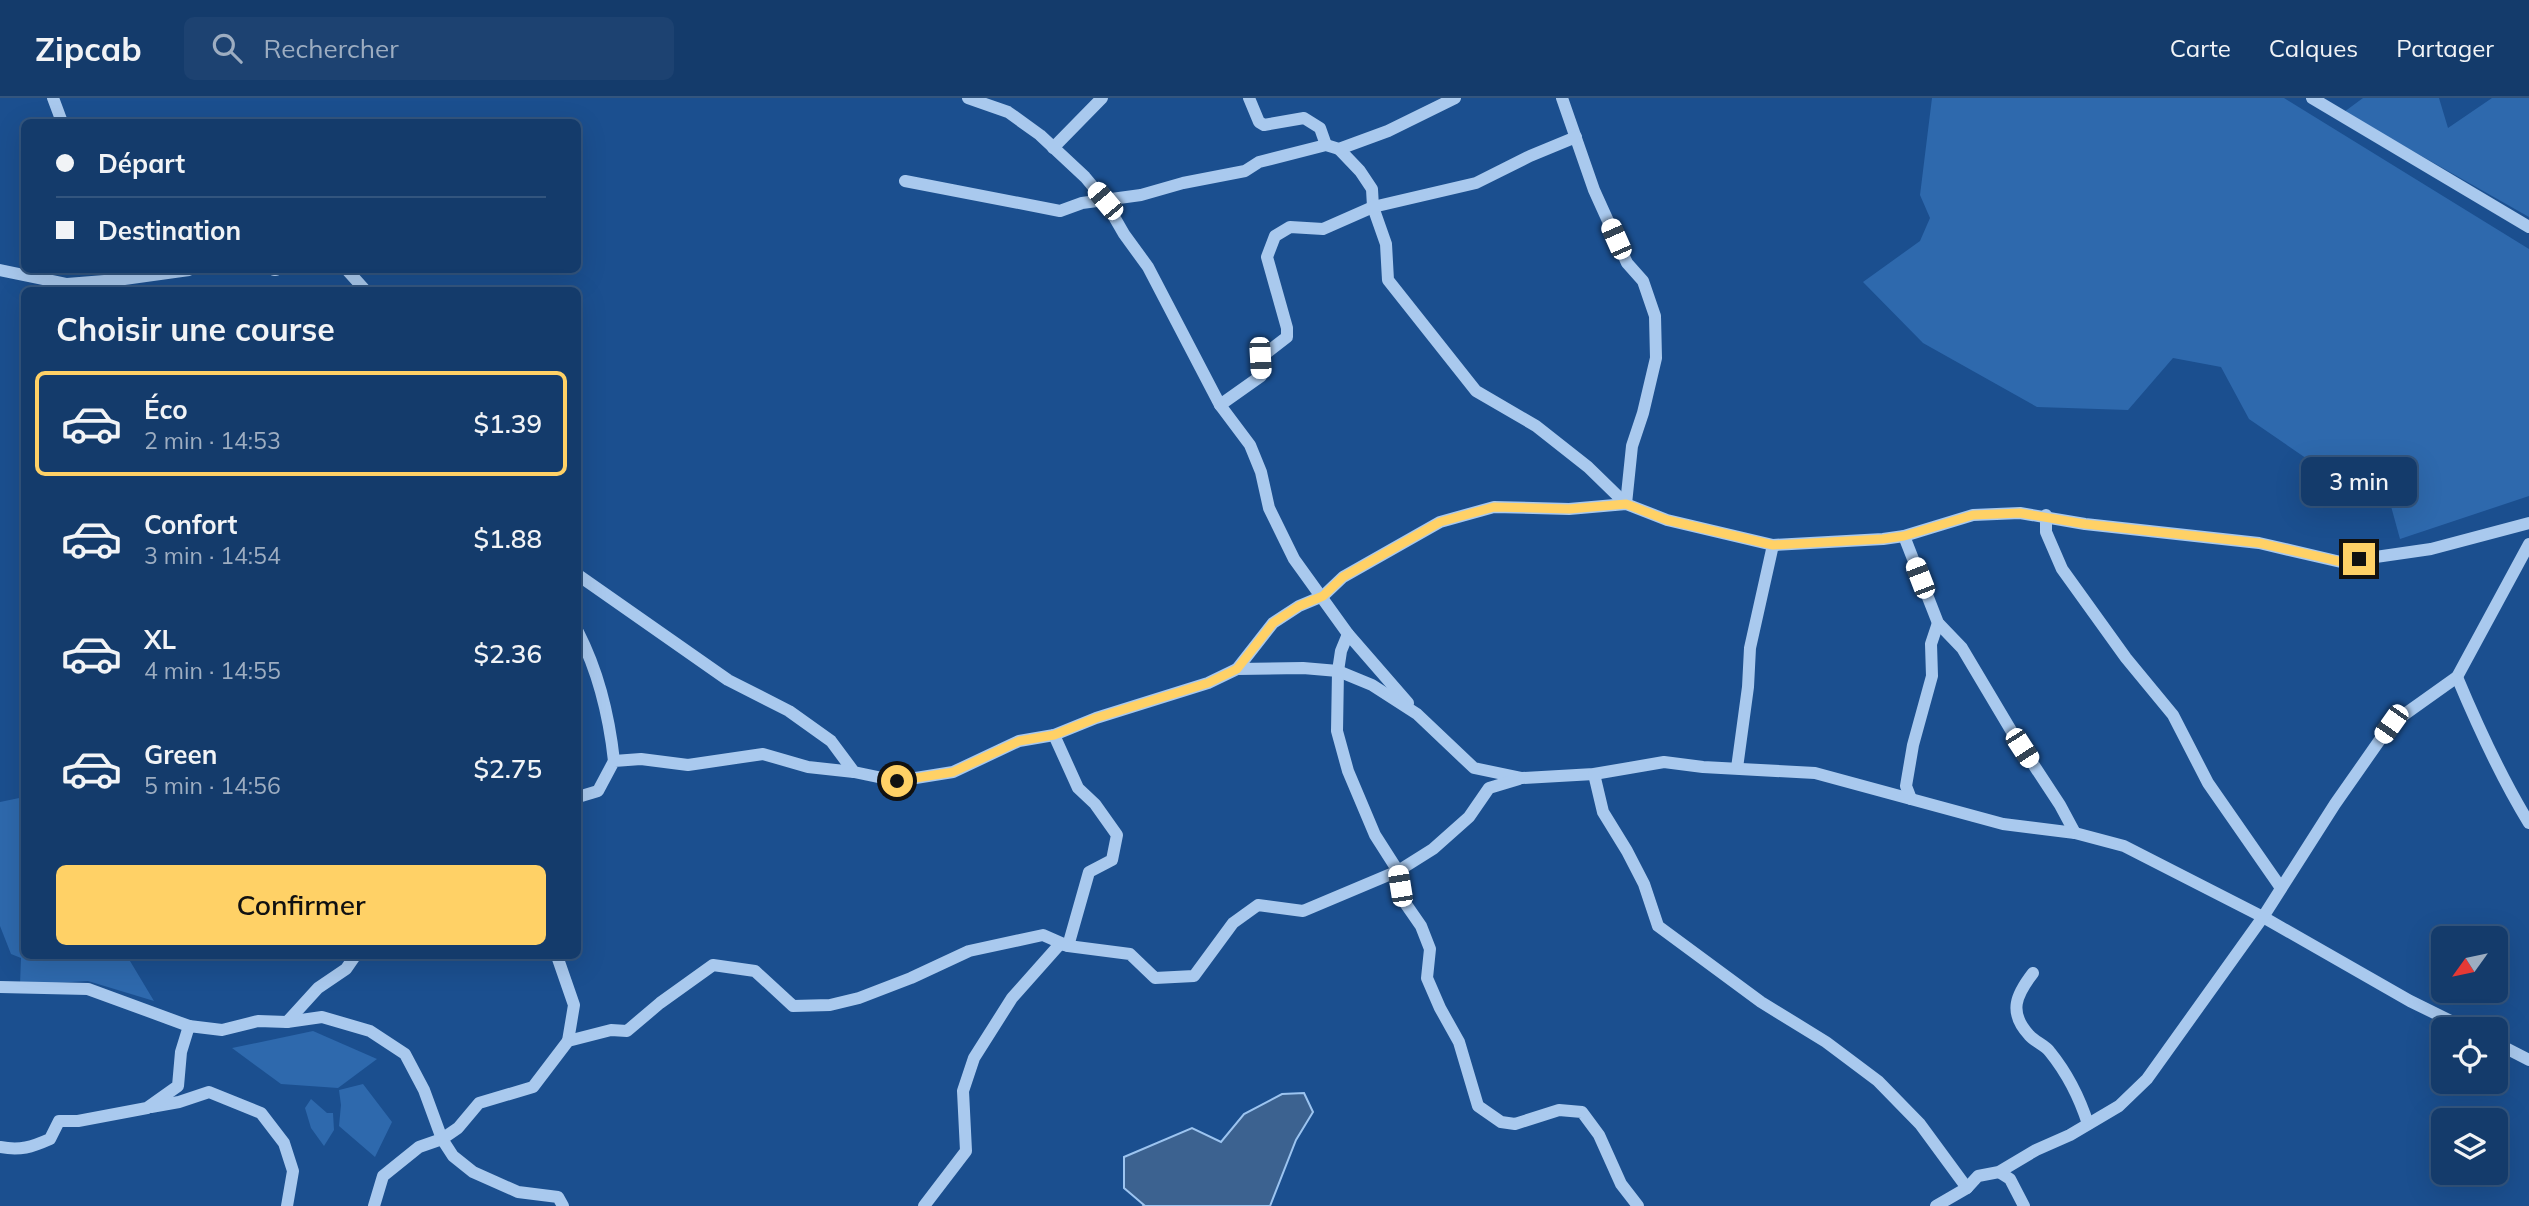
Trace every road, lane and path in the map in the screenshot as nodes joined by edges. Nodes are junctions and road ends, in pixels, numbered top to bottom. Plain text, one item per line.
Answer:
1 (53, 98) edge
2 (968, 98) edge
3 (1102, 98) edge
4 (1249, 98) edge
5 (1455, 98) edge
6 (1562, 98) edge
7 (2312, 98) edge
8 (61, 119) edge
9 (1576, 137) junction
10 (1332, 147) junction
11 (1053, 148) junction
12 (905, 181) dead end
13 (1105, 201) junction
14 (1373, 207) junction
15 (2529, 227) edge
16 (0, 270) edge
17 (144, 273) edge
18 (350, 273) edge
19 (115, 275) edge
20 (362, 287) edge
21 (1220, 405) junction
22 (1626, 504) junction
23 (2046, 516) junction
24 (2529, 523) edge
25 (1904, 536) junction
26 (2529, 544) edge
27 (1773, 545) junction
28 (581, 577) edge
29 (1323, 596) junction
30 (1938, 623) junction
31 (1348, 634) junction
32 (581, 638) edge
33 (1237, 669) junction
34 (1338, 671) junction
35 (2457, 677) junction
36 (1417, 714) junction
37 (1054, 735) junction
38 (614, 761) junction
39 (1737, 768) junction
40 (854, 772) junction
41 (1594, 774) junction
42 (1522, 778) junction
43 (581, 796) edge
44 (1910, 799) junction
45 (2529, 823) edge
46 (2074, 833) junction
47 (1398, 871) junction
48 (2281, 888) junction
49 (2263, 917) junction
50 (1068, 946) junction
51 (353, 959) edge
52 (558, 959) edge
53 (2033, 973) dead end
54 (1, 985) edge
55 (2443, 1017) edge
56 (288, 1022) junction
57 (189, 1026) junction
58 (568, 1041) junction
59 (2508, 1049) edge
60 (2529, 1060) edge
61 (147, 1108) junction
62 (2088, 1124) junction
63 (442, 1139) junction
64 (0, 1147) edge
65 (1999, 1172) junction
66 (1967, 1188) junction
67 (287, 1206) edge
68 (374, 1206) edge
69 (563, 1206) edge
70 (924, 1206) edge
71 (1638, 1206) edge
72 (1936, 1206) edge
73 (2024, 1206) edge

1 - 8 street
2 - 11 street
3 - 11 street
4 - 10 street
5 - 10 street
6 - 9 street
7 - 15 street
9 - 14 street
9 - 22 street
10 - 13 street
10 - 14 street
11 - 13 street
12 - 13 street
13 - 21 street
14 - 21 street
14 - 22 street
16 - 19 street
17 - 19 street
18 - 20 street
21 - 29 street
22 - 27 street
22 - 29 street
23 - 24 street
23 - 25 street
23 - 48 street
25 - 27 street
25 - 30 street
26 - 35 street
27 - 39 street
28 - 40 street
29 - 31 street
29 - 33 street
30 - 44 street
30 - 46 street
31 - 34 street
31 - 36 street
32 - 38 street
33 - 34 street
33 - 37 street
34 - 36 street
34 - 47 street
35 - 45 street
35 - 48 street
36 - 42 street
37 - 40 street
37 - 50 street
38 - 40 street
38 - 43 street
39 - 41 street
39 - 44 street
41 - 42 street
41 - 66 street
42 - 47 street
44 - 46 street
46 - 49 street
47 - 50 street
47 - 71 street
48 - 49 street
49 - 55 street
49 - 62 street
50 - 58 street
50 - 70 street
51 - 56 street
52 - 58 street
53 - 62 street
54 - 57 street
56 - 57 street
56 - 63 street
57 - 61 street
58 - 63 street
59 - 60 street
61 - 64 street
61 - 67 street
62 - 65 street
63 - 68 street
63 - 69 street
65 - 66 street
65 - 73 street
66 - 72 street

